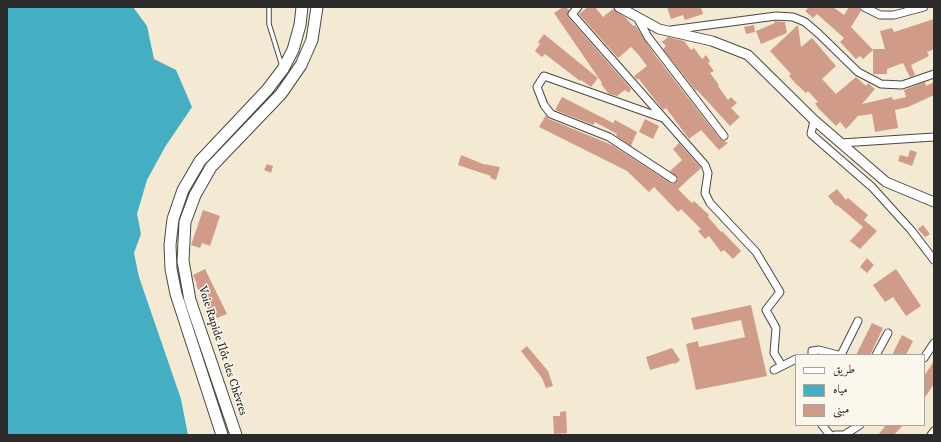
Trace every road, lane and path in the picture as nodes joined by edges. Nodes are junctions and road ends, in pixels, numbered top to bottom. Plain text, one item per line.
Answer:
1 (269, 7) edge
2 (302, 7) edge
3 (317, 7) edge
4 (578, 7) edge
5 (619, 7) edge
6 (864, 7) edge
7 (924, 7) edge
8 (637, 17) junction
9 (668, 31) junction
10 (283, 69) junction
11 (934, 74) edge
12 (663, 118) junction
13 (814, 120) junction
14 (724, 136) dead end
15 (934, 137) edge
16 (840, 143) junction
17 (673, 179) dead end
18 (934, 202) edge
19 (934, 260) edge
20 (858, 321) dead end
21 (888, 333) dead end
22 (934, 343) edge
23 (812, 353) edge
24 (835, 354) edge
25 (840, 354) edge
26 (877, 354) edge
27 (925, 356) edge
28 (795, 360) edge
29 (782, 366) junction
30 (774, 370) dead end
31 (823, 426) edge
32 (858, 426) edge
33 (934, 431) edge
34 (222, 435) edge
35 (236, 435) edge
36 (830, 435) edge
37 (835, 435) edge
38 (931, 435) edge

1 - 10 lane
2 - 10 highway
3 - 35 highway, Voie Rapide Ilôt des Chèvres
4 - 12 street
5 - 8 street
6 - 7 street
8 - 9 street
8 - 14 street
9 - 11 street
9 - 13 street
10 - 34 highway
12 - 17 street
12 - 29 street
13 - 16 street
13 - 19 street
15 - 16 street
16 - 18 street
20 - 25 street
21 - 26 street
22 - 27 street
23 - 24 street
28 - 29 street
29 - 30 street
31 - 36 street
32 - 37 street
33 - 38 street

